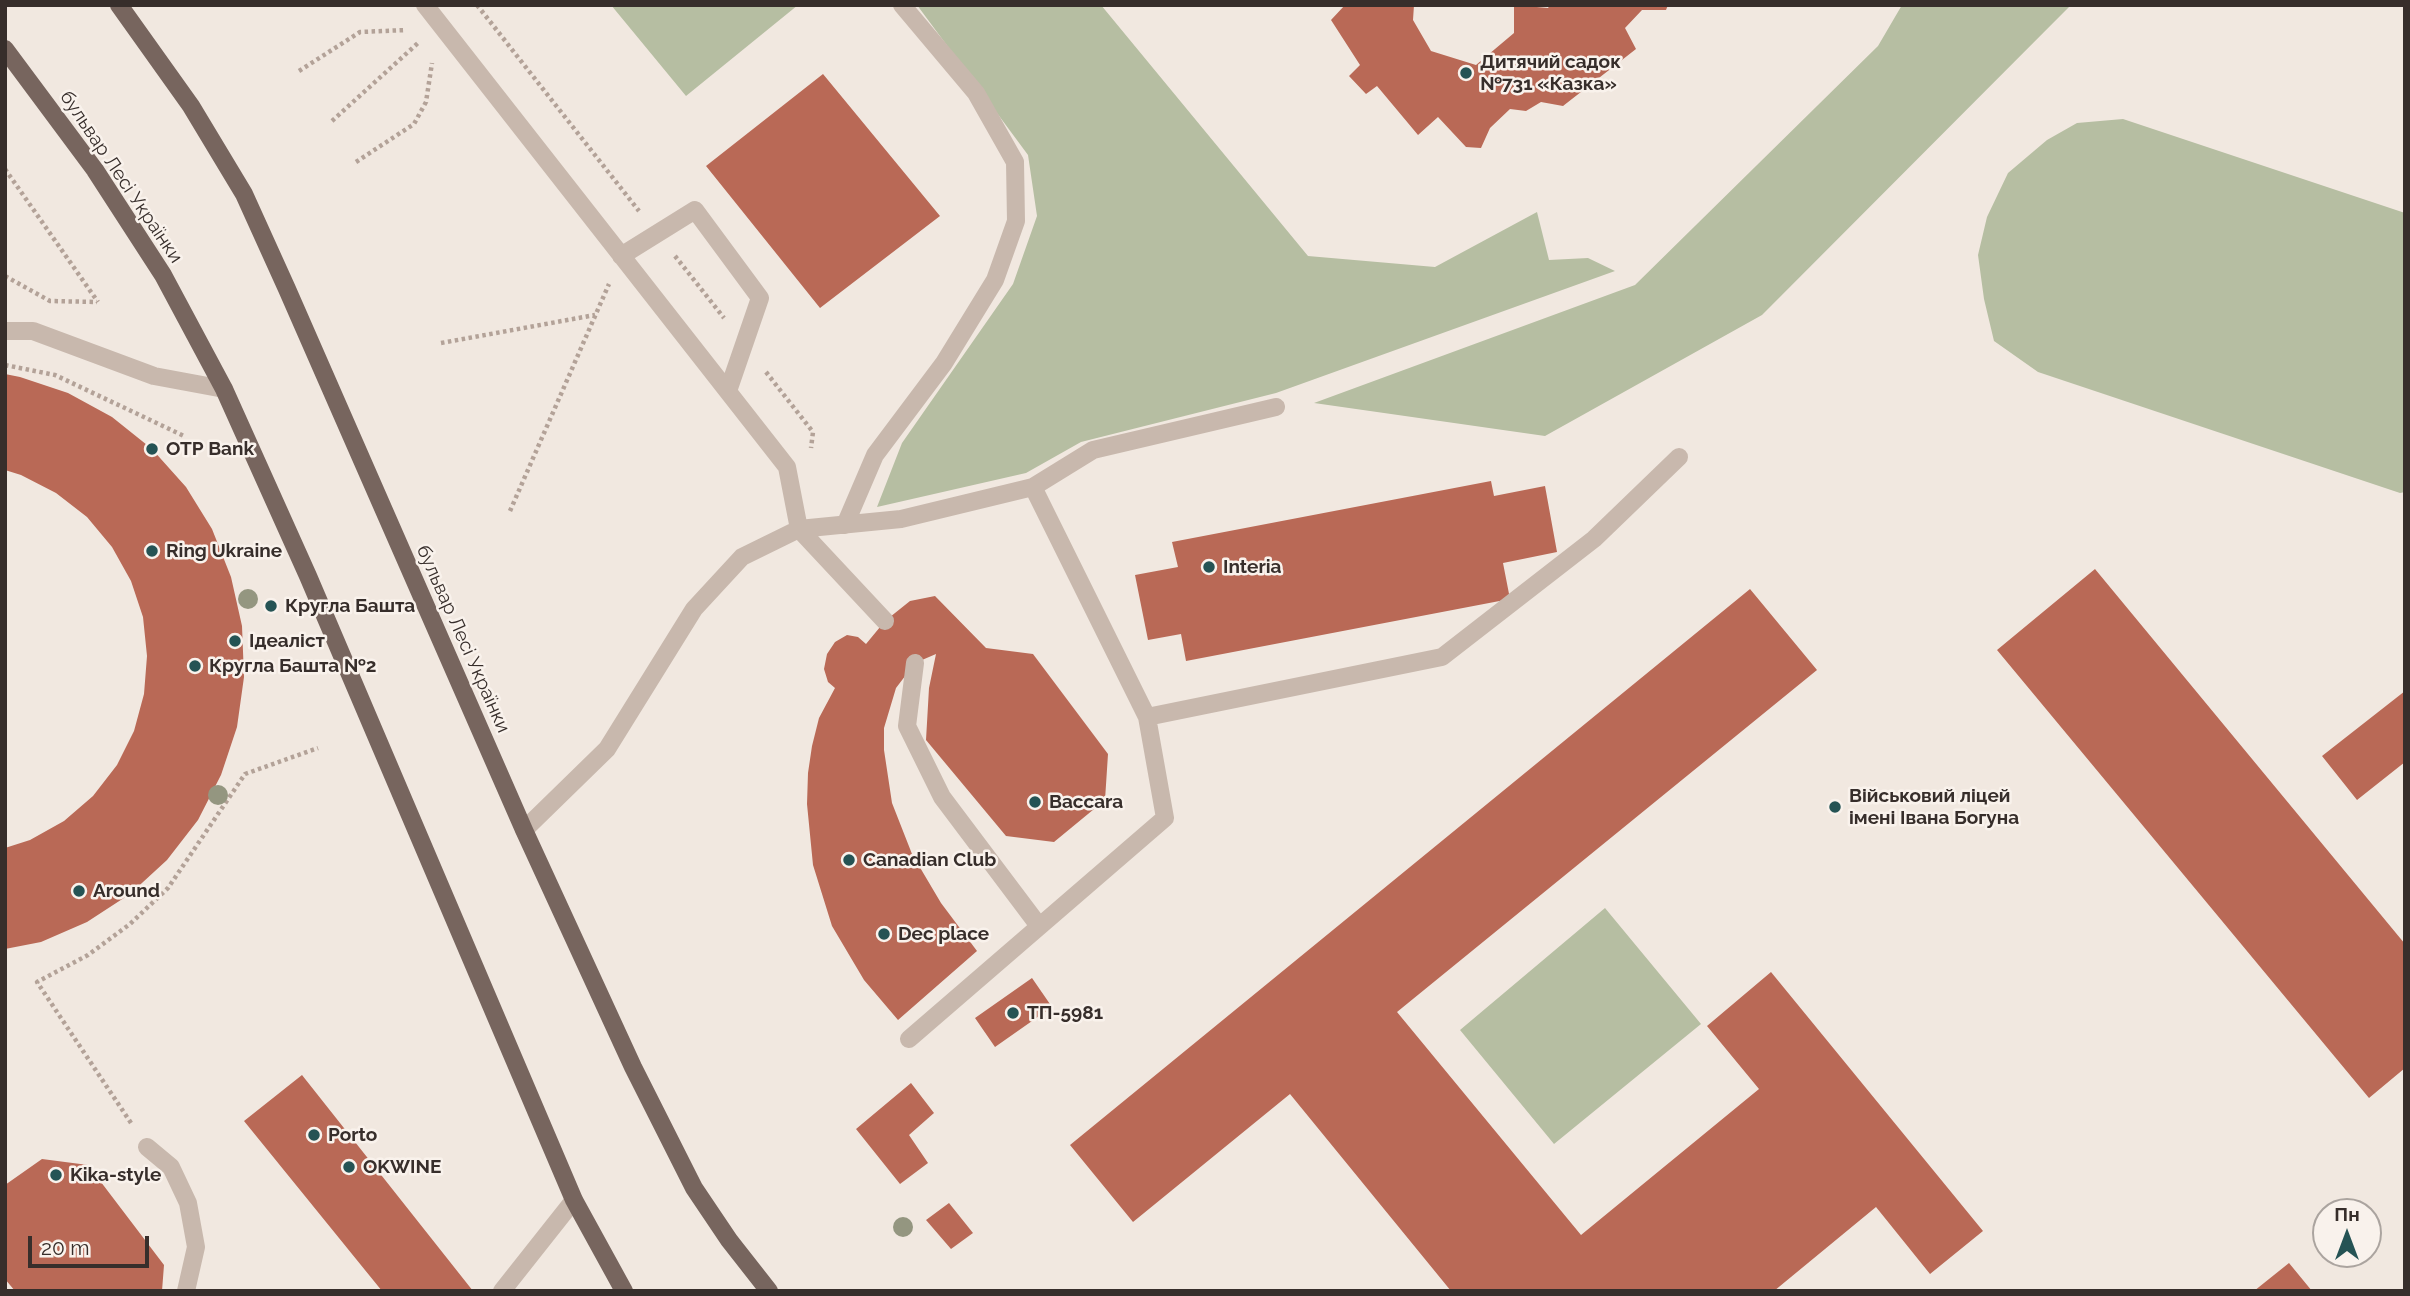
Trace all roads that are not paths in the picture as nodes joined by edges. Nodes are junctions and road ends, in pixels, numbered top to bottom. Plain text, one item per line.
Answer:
1 (119, 5) edge
2 (425, 5) edge
3 (902, 5) edge
4 (5, 49) edge
5 (621, 256) junction
6 (5, 331) edge
7 (224, 389) junction
8 (728, 391) junction
9 (1276, 407) dead end
10 (1679, 457) dead end
11 (1033, 487) junction
12 (845, 525) junction
13 (799, 529) junction
14 (885, 621) dead end
15 (915, 663) dead end
16 (1147, 717) junction
17 (524, 830) junction
18 (1040, 926) junction
19 (909, 1039) dead end
20 (147, 1147) road end
21 (574, 1200) junction
22 (186, 1291) edge
23 (502, 1291) edge
24 (624, 1291) edge
25 (769, 1291) edge

1 - 17 main road, бульвар Лесі Українки
2 - 5 lane
3 - 12 lane
4 - 7 main road, бульвар Лесі Українки
5 - 8 lane
5 - 8 lane
6 - 7 lane
7 - 21 main road, бульвар Лесі Українки
8 - 13 lane
9 - 11 lane
10 - 16 lane
11 - 12 lane
11 - 16 lane
12 - 13 lane
13 - 14 lane
13 - 17 lane
15 - 18 lane
16 - 18 lane
17 - 25 main road, бульвар Лесі Українки
18 - 19 lane
20 - 22 lane
21 - 23 lane
21 - 24 main road, бульвар Лесі Українки

